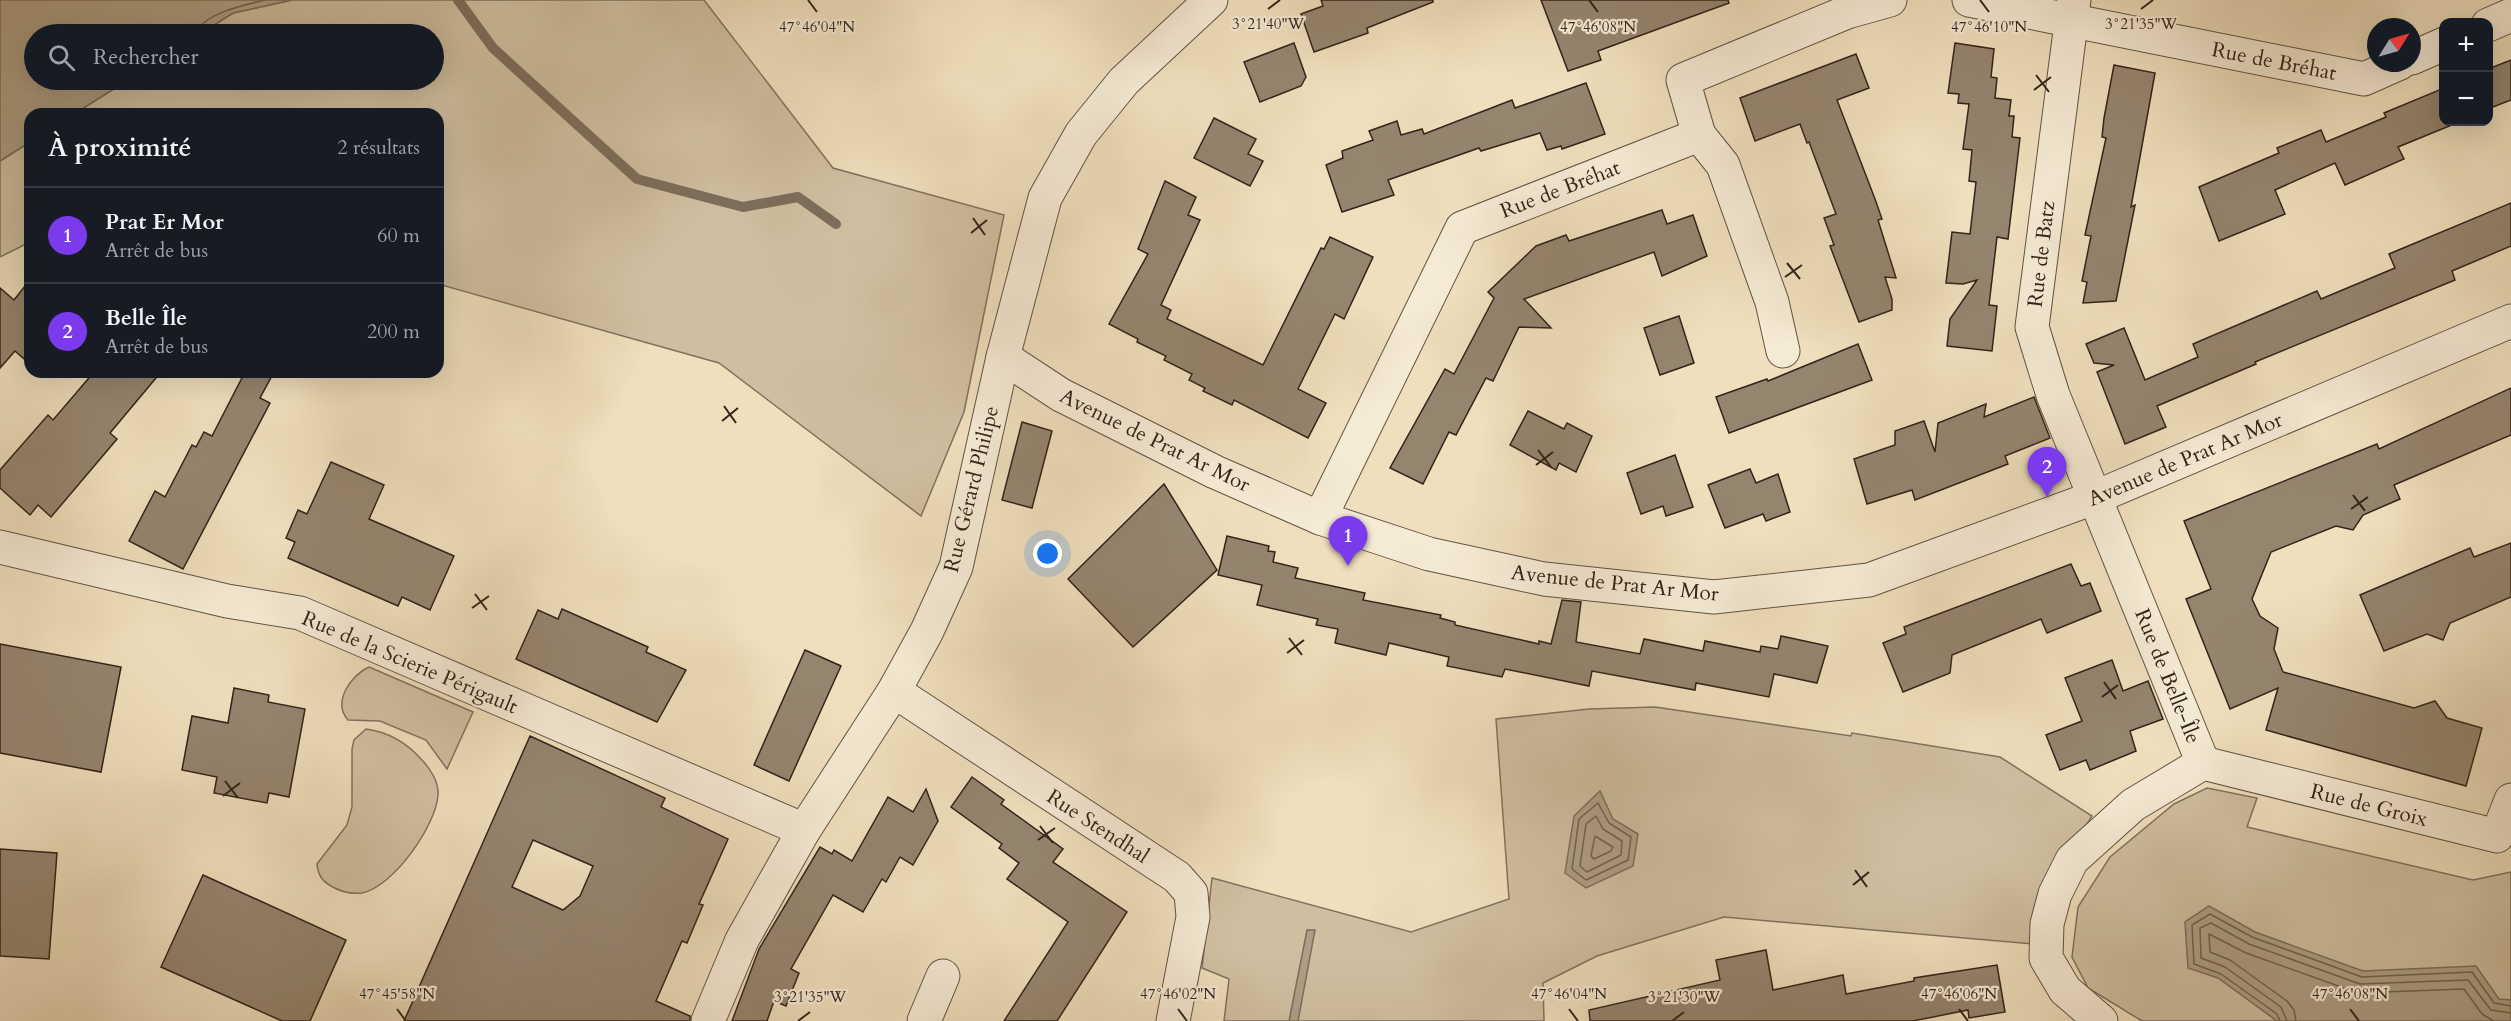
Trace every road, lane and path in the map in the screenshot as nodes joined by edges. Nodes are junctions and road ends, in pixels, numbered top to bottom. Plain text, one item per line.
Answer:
1 (1211, 0) edge
2 (1890, 0) edge
3 (1969, 0) edge
4 (2073, 10) edge
5 (2511, 15) edge
6 (2493, 23) edge
7 (2439, 46) edge
8 (2421, 54) edge
9 (2380, 72) edge
10 (1699, 135) junction
11 (2511, 321) edge
12 (1783, 351) dead end
13 (1003, 357) junction
14 (2096, 497) junction
15 (1320, 518) junction
16 (0, 547) edge
17 (894, 691) junction
18 (2203, 763) junction
19 (2511, 800) edge
20 (804, 830) junction
21 (942, 976) dead end
22 (2097, 1020) edge
23 (708, 1021) edge
24 (924, 1021) edge
25 (1173, 1021) edge

1 - 13 street, Rue Gérard Philipe
2 - 10 street
3 - 4 street, Rue de Bréhat
4 - 9 street, Rue de Bréhat
4 - 14 street, Rue de Batz
5 - 6 street
7 - 8 street
10 - 12 street
10 - 15 street, Rue de Bréhat
11 - 14 street, Avenue de Prat Ar Mor
13 - 15 street, Avenue de Prat Ar Mor
13 - 17 street, Rue Gérard Philipe
14 - 15 street, Avenue de Prat Ar Mor
14 - 18 street, Rue de Belle-Île
16 - 20 street, Rue de la Scierie Périgault
17 - 20 street, Rue Gérard Philipe
17 - 25 street, Rue Stendhal
18 - 19 street, Rue de Groix
18 - 22 street, Rue de Belle-Île
20 - 23 street, Rue Gérard Philipe
21 - 24 street

